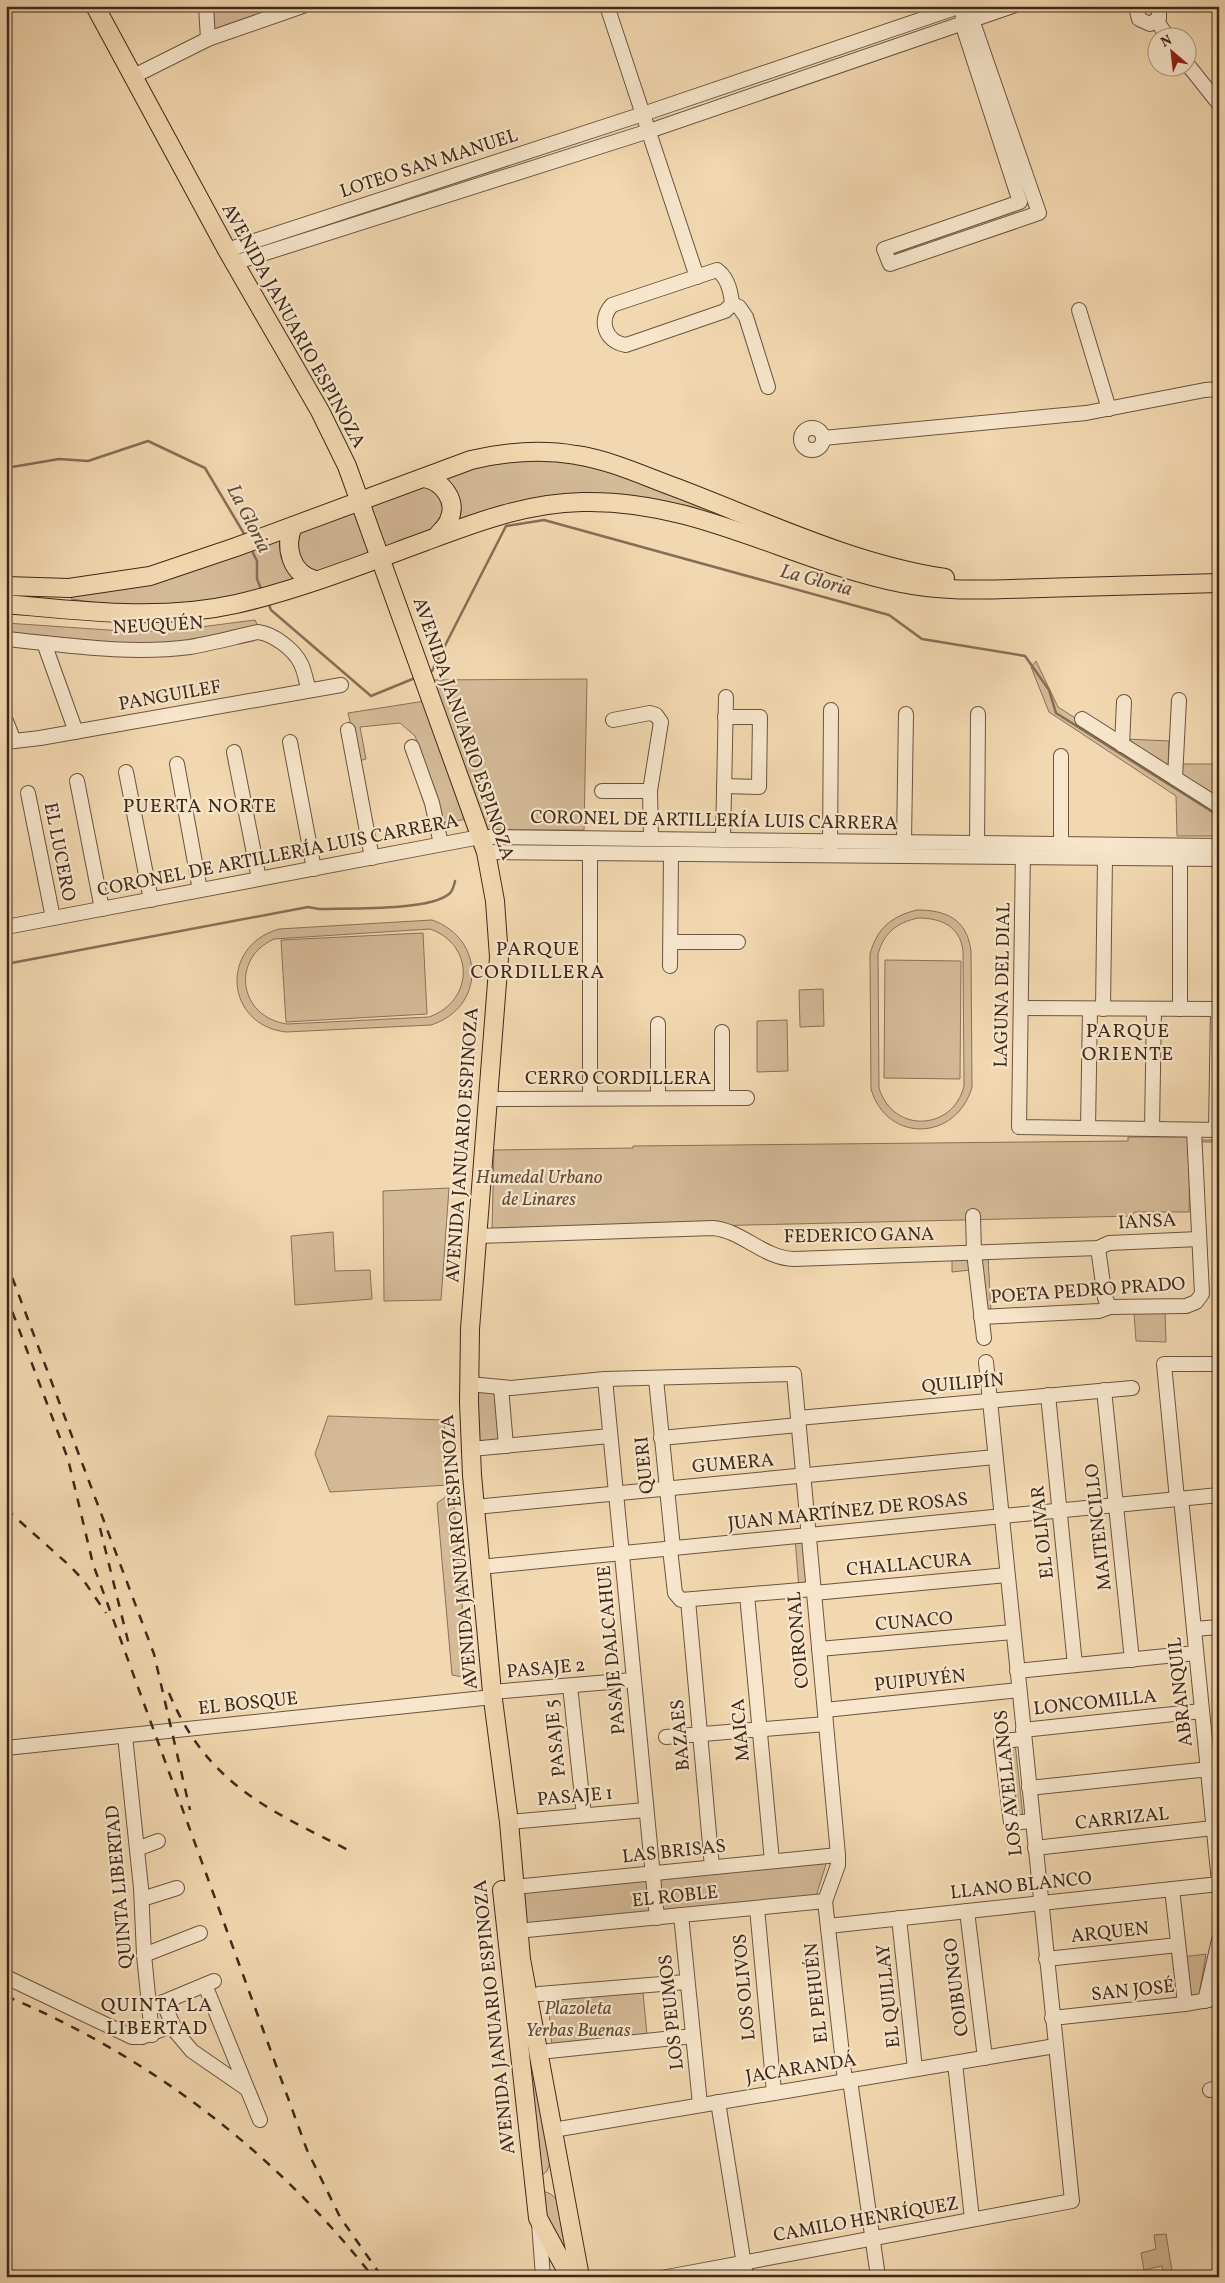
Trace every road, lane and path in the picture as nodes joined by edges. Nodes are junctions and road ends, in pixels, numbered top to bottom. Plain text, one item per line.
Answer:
1 (95, 6) edge
2 (206, 6) edge
3 (303, 6) edge
4 (607, 6) edge
5 (961, 6) edge
6 (966, 6) edge
7 (1013, 6) edge
8 (1138, 6) edge
9 (1159, 6) edge
10 (968, 21) junction
11 (1157, 21) junction
12 (1162, 28) edge
13 (208, 39) junction
14 (132, 77) junction
15 (1198, 78) edge
16 (1219, 104) edge
17 (643, 114) junction
18 (648, 131) junction
19 (1034, 198) junction
20 (1020, 202) junction
21 (230, 256) junction
22 (697, 277) junction
23 (732, 304) junction
24 (1079, 310) dead end
25 (768, 386) dead end
26 (1219, 389) edge
27 (1109, 409) junction
28 (823, 438) dead end
29 (347, 466) junction
30 (424, 478) junction
31 (389, 491) junction
32 (359, 502) junction
33 (293, 526) junction
34 (437, 536) junction
35 (379, 558) junction
36 (346, 570) junction
37 (315, 580) junction
38 (1219, 584) edge
39 (6, 586) edge
40 (1043, 588) junction
41 (392, 590) junction
42 (6, 604) edge
43 (6, 640) edge
44 (44, 643) junction
45 (341, 685) dead end
46 (309, 690) junction
47 (726, 697) dead end
48 (1179, 700) dead end
49 (1124, 702) dead end
50 (831, 710) dead end
51 (906, 714) dead end
52 (978, 714) dead end
53 (725, 717) junction
54 (1082, 719) dead end
55 (613, 720) dead end
56 (6, 721) edge
57 (348, 730) dead end
58 (76, 732) junction
59 (10, 742) edge
60 (290, 742) dead end
61 (1122, 745) junction
62 (412, 747) dead end
63 (234, 752) dead end
64 (1061, 756) dead end
65 (177, 764) dead end
66 (126, 772) dead end
67 (1176, 778) junction
68 (77, 781) dead end
69 (724, 786) junction
70 (602, 791) dead end
71 (650, 791) junction
72 (28, 793) dead end
73 (1219, 806) edge
74 (525, 838) junction
75 (632, 839) junction
76 (651, 839) junction
77 (723, 840) junction
78 (904, 842) junction
79 (441, 844) junction
80 (483, 844) junction
81 (1061, 844) junction
82 (1219, 846) edge
83 (830, 848) junction
84 (977, 850) junction
85 (1023, 850) junction
86 (525, 852) junction
87 (590, 853) junction
88 (631, 853) junction
89 (671, 854) junction
90 (372, 858) junction
91 (1105, 858) junction
92 (1180, 859) junction
93 (1219, 859) edge
94 (314, 869) junction
95 (259, 879) junction
96 (200, 890) junction
97 (151, 900) junction
98 (102, 909) junction
99 (52, 918) junction
100 (6, 927) edge
101 (671, 942) junction
102 (738, 942) dead end
103 (670, 966) dead end
104 (1021, 1008) junction
105 (1096, 1009) junction
106 (1154, 1009) junction
107 (1180, 1009) junction
108 (1218, 1009) edge
109 (658, 1024) dead end
110 (722, 1032) dead end
111 (722, 1097) junction
112 (489, 1098) junction
113 (590, 1098) junction
114 (658, 1098) junction
115 (747, 1098) dead end
116 (1088, 1128) junction
117 (1152, 1129) junction
118 (1194, 1130) junction
119 (1217, 1130) edge
120 (973, 1216) dead end
121 (477, 1236) junction
122 (1199, 1238) junction
123 (1098, 1248) junction
124 (974, 1252) junction
125 (1110, 1307) junction
126 (981, 1317) junction
127 (984, 1338) dead end
128 (986, 1362) dead end
129 (1219, 1364) edge
130 (605, 1379) junction
131 (656, 1379) junction
132 (469, 1384) junction
133 (501, 1387) junction
134 (1132, 1388) dead end
135 (1104, 1390) junction
136 (1048, 1395) junction
137 (990, 1400) junction
138 (798, 1421) junction
139 (610, 1436) junction
140 (662, 1438) junction
141 (506, 1446) junction
142 (470, 1449) junction
143 (995, 1457) junction
144 (803, 1476) junction
145 (666, 1489) junction
146 (616, 1494) junction
147 (1219, 1494) edge
148 (1179, 1498) junction
149 (1116, 1505) junction
150 (475, 1507) junction
151 (1060, 1510) junction
152 (1001, 1516) junction
153 (808, 1535) junction
154 (672, 1549) junction
155 (621, 1553) junction
156 (480, 1567) junction
157 (1007, 1575) junction
158 (814, 1591) junction
159 (748, 1595) junction
160 (688, 1600) junction
161 (1219, 1627) edge
162 (1194, 1629) junction
163 (1013, 1632) junction
164 (819, 1649) junction
165 (1196, 1653) junction
166 (1132, 1660) junction
167 (1075, 1665) junction
168 (1017, 1671) junction
169 (633, 1680) junction
170 (570, 1686) junction
171 (1019, 1690) junction
172 (493, 1694) junction
173 (825, 1710) junction
174 (1202, 1711) junction
175 (826, 1724) junction
176 (760, 1729) junction
177 (700, 1734) junction
178 (1023, 1734) junction
179 (125, 1736) junction
180 (666, 1737) dead end
181 (498, 1745) junction
182 (6, 1748) edge
183 (1213, 1769) edge
184 (1029, 1788) junction
185 (646, 1810) junction
186 (584, 1815) junction
187 (1032, 1821) junction
188 (508, 1822) junction
189 (1213, 1828) junction
190 (158, 1841) dead end
191 (1035, 1848) junction
192 (137, 1849) junction
193 (838, 1855) junction
194 (772, 1862) junction
195 (712, 1868) junction
196 (652, 1874) junction
197 (1219, 1883) edge
198 (514, 1887) junction
199 (177, 1888) dead end
200 (1172, 1889) junction
201 (142, 1899) junction
202 (825, 1901) junction
203 (1040, 1903) junction
204 (757, 1908) junction
205 (967, 1911) junction
206 (680, 1915) junction
207 (657, 1918) junction
208 (899, 1918) junction
209 (828, 1926) junction
210 (527, 1930) dead end
211 (200, 1933) dead end
212 (1219, 1940) edge
213 (1178, 1945) junction
214 (144, 1955) junction
215 (1046, 1959) junction
216 (6, 1977) edge
217 (686, 1982) junction
218 (539, 1994) dead end
219 (1212, 2000) edge
220 (163, 2002) junction
221 (1185, 2004) junction
222 (149, 2008) junction
223 (1052, 2018) junction
224 (173, 2025) junction
225 (152, 2035) junction
226 (693, 2036) junction
227 (1055, 2046) junction
228 (549, 2051) dead end
229 (985, 2058) junction
230 (955, 2063) junction
231 (915, 2069) junction
232 (848, 2080) junction
233 (247, 2090) junction
234 (774, 2092) junction
235 (718, 2102) junction
236 (700, 2104) junction
237 (260, 2120) dead end
238 (553, 2130) junction
239 (1072, 2201) joint
240 (538, 2218) junction
241 (972, 2219) junction
242 (872, 2238) junction
243 (744, 2261) junction
244 (543, 2277) edge
245 (570, 2277) edge
246 (580, 2277) edge
247 (667, 2277) edge
248 (746, 2277) edge
249 (878, 2277) edge

1 - 14 main road, AVENIDA JANUARIO ESPINOZA
2 - 13 street
3 - 13 street
4 - 17 street
5 - 17 street, LOTEO SAN MANUEL
6 - 10 street
7 - 10 street, LOTEO SAN MANUEL
8 - 11 street
9 - 11 street
10 - 18 street, LOTEO SAN MANUEL
10 - 19 street
10 - 20 street
11 - 12 street
13 - 14 street
14 - 21 main road, AVENIDA JANUARIO ESPINOZA
15 - 16 street
17 - 18 street
17 - 21 street, LOTEO SAN MANUEL
18 - 21 street, LOTEO SAN MANUEL
18 - 22 street
19 - 20 street
19 - 20 street
21 - 29 main road, AVENIDA JANUARIO ESPINOZA
22 - 23 street
22 - 23 street
23 - 25 street
24 - 27 street
26 - 27 street
27 - 28 street
29 - 31 main road
29 - 32 main road, AVENIDA JANUARIO ESPINOZA
30 - 31 main road
30 - 34 main road
30 - 40 main road
31 - 32 main road
32 - 33 main road
32 - 35 main road, AVENIDA JANUARIO ESPINOZA
33 - 37 main road
33 - 39 main road
34 - 35 main road
34 - 40 main road
35 - 36 main road
35 - 41 main road, AVENIDA JANUARIO ESPINOZA
36 - 37 main road
36 - 41 main road
37 - 42 main road
38 - 40 main road
41 - 80 main road, AVENIDA JANUARIO ESPINOZA
43 - 44 street, NEUQUÉN
44 - 46 street, NEUQUÉN
44 - 58 street
45 - 46 street, PANGUILEF
46 - 58 street, PANGUILEF
47 - 53 street
48 - 67 street
49 - 61 street
50 - 83 street
51 - 78 street
52 - 84 street
53 - 69 street
53 - 69 street
54 - 61 street
55 - 71 street
56 - 59 street
57 - 90 street
58 - 59 street, PANGUILEF
60 - 94 street
61 - 67 street
62 - 79 street
63 - 95 street
64 - 81 street
65 - 96 street
66 - 97 street
67 - 73 street
68 - 98 street
69 - 77 street
70 - 71 street
71 - 76 street
72 - 99 street, EL LUCERO
74 - 75 street, CORONEL DE ARTILLERÍA LUIS CARRERA
74 - 80 street, CORONEL DE ARTILLERÍA LUIS CARRERA
74 - 86 street
75 - 76 street, CORONEL DE ARTILLERÍA LUIS CARRERA
75 - 88 street
76 - 77 street, CORONEL DE ARTILLERÍA LUIS CARRERA
77 - 83 street, CORONEL DE ARTILLERÍA LUIS CARRERA
78 - 83 street, CORONEL DE ARTILLERÍA LUIS CARRERA
78 - 84 street, CORONEL DE ARTILLERÍA LUIS CARRERA
79 - 80 street, CORONEL DE ARTILLERÍA LUIS CARRERA
79 - 90 street, CORONEL DE ARTILLERÍA LUIS CARRERA
80 - 86 street, CORONEL DE ARTILLERÍA LUIS CARRERA
80 - 112 main road, AVENIDA JANUARIO ESPINOZA
81 - 82 street, CORONEL DE ARTILLERÍA LUIS CARRERA
81 - 85 street, CORONEL DE ARTILLERÍA LUIS CARRERA
83 - 84 street, CORONEL DE ARTILLERÍA LUIS CARRERA
83 - 89 street, CORONEL DE ARTILLERÍA LUIS CARRERA
84 - 85 street, CORONEL DE ARTILLERÍA LUIS CARRERA
85 - 91 street, CORONEL DE ARTILLERÍA LUIS CARRERA
85 - 104 street, LAGUNA DEL DIAL
86 - 87 street, CORONEL DE ARTILLERÍA LUIS CARRERA
87 - 88 street, CORONEL DE ARTILLERÍA LUIS CARRERA
87 - 113 street
88 - 89 street, CORONEL DE ARTILLERÍA LUIS CARRERA
89 - 101 street
90 - 94 street, CORONEL DE ARTILLERÍA LUIS CARRERA
91 - 92 street, CORONEL DE ARTILLERÍA LUIS CARRERA
91 - 105 street
92 - 93 street, CORONEL DE ARTILLERÍA LUIS CARRERA
92 - 107 street
94 - 95 street, CORONEL DE ARTILLERÍA LUIS CARRERA
95 - 96 street, CORONEL DE ARTILLERÍA LUIS CARRERA
96 - 97 street, CORONEL DE ARTILLERÍA LUIS CARRERA
97 - 98 street, CORONEL DE ARTILLERÍA LUIS CARRERA
98 - 99 street, CORONEL DE ARTILLERÍA LUIS CARRERA
99 - 100 street, CORONEL DE ARTILLERÍA LUIS CARRERA
101 - 102 street
101 - 103 street
104 - 105 street
104 - 116 street, LAGUNA DEL DIAL
105 - 106 street
105 - 116 street
106 - 107 street
106 - 117 street
107 - 108 street
108 - 119 street
109 - 114 street
110 - 111 street
111 - 114 street, CERRO CORDILLERA
111 - 115 street, CERRO CORDILLERA
112 - 113 street, CERRO CORDILLERA
112 - 121 main road, AVENIDA JANUARIO ESPINOZA
113 - 114 street, CERRO CORDILLERA
116 - 117 street
117 - 118 street
118 - 119 street
118 - 122 street
120 - 124 street
121 - 124 street, FEDERICO GANA
121 - 132 main road, AVENIDA JANUARIO ESPINOZA
122 - 123 street, IANSA
122 - 125 street, POETA PEDRO PRADO
123 - 124 street, FEDERICO GANA
123 - 125 street
124 - 126 street
125 - 126 street, POETA PEDRO PRADO
126 - 127 street
128 - 137 street, LOS AVELLANOS
129 - 148 street, ABRANQUIL
130 - 131 street
130 - 133 street
130 - 139 street, PASAJE DALCAHUE
131 - 138 street, COIRONAL
131 - 140 street, QUERI
132 - 133 street
132 - 142 main road, AVENIDA JANUARIO ESPINOZA
133 - 141 street
134 - 135 street, QUILIPÍN
135 - 136 street, QUILIPÍN
135 - 149 street, MAITENCILLO
136 - 137 street, QUILIPÍN
136 - 151 street, EL OLIVAR
137 - 138 street, QUILIPÍN
137 - 143 street, LOS AVELLANOS
138 - 140 street, QUILIPÍN
138 - 144 street, COIRONAL
139 - 141 street
139 - 146 street, PASAJE DALCAHUE
140 - 145 street, QUERI
141 - 142 street
142 - 150 main road, AVENIDA JANUARIO ESPINOZA
143 - 144 street, GUMERA
143 - 152 street, LOS AVELLANOS
144 - 145 street, GUMERA
144 - 153 street, COIRONAL
145 - 146 street, GUMERA
145 - 154 street, QUERI
146 - 150 street, GUMERA
146 - 155 street, PASAJE DALCAHUE
147 - 148 street, JUAN MARTÍNEZ DE ROSAS
148 - 149 street, JUAN MARTÍNEZ DE ROSAS
148 - 162 street, ABRANQUIL
149 - 151 street, JUAN MARTÍNEZ DE ROSAS
149 - 166 street, MAITENCILLO
150 - 156 main road, AVENIDA JANUARIO ESPINOZA
151 - 152 street, JUAN MARTÍNEZ DE ROSAS
151 - 167 street, EL OLIVAR
152 - 153 street, JUAN MARTÍNEZ DE ROSAS
152 - 157 street, LOS AVELLANOS
153 - 154 street, JUAN MARTÍNEZ DE ROSAS
153 - 158 street, COIRONAL
154 - 155 street, JUAN MARTÍNEZ DE ROSAS
154 - 160 street, QUERI
155 - 156 street, JUAN MARTÍNEZ DE ROSAS
155 - 169 street, PASAJE DALCAHUE
156 - 172 main road, AVENIDA JANUARIO ESPINOZA
157 - 158 street, CHALLACURA
157 - 163 street, LOS AVELLANOS
158 - 159 street, CHALLACURA
158 - 164 street, COIRONAL
159 - 160 street, CHALLACURA
159 - 176 street, MAICA
160 - 177 street, BAZAES
161 - 162 street
162 - 165 street, ABRANQUIL
163 - 164 street, CUNACO
163 - 168 street, LOS AVELLANOS
164 - 173 street, COIRONAL
165 - 166 street
165 - 174 street, ABRANQUIL
166 - 167 street
167 - 168 street
168 - 171 street, LOS AVELLANOS
169 - 170 street, PASAJE 2
169 - 185 street, PASAJE DALCAHUE
170 - 172 street, PASAJE 2
170 - 186 street, PASAJE 5
171 - 173 street, PUIPUYÉN
171 - 178 street, LOS AVELLANOS
172 - 179 street, EL BOSQUE
172 - 181 main road, AVENIDA JANUARIO ESPINOZA
173 - 175 street, COIRONAL
174 - 178 street, LONCOMILLA
174 - 183 street, ABRANQUIL
175 - 176 street
175 - 193 street, COIRONAL
176 - 177 street
176 - 194 street, MAICA
177 - 180 street
177 - 195 street, BAZAES
178 - 184 street, LOS AVELLANOS
178 - 187 street, LONCOMILLA
179 - 182 street, EL BOSQUE
179 - 192 street, QUINTA LIBERTAD
181 - 188 main road, AVENIDA JANUARIO ESPINOZA
181 - 240 main road, AVENIDA JANUARIO ESPINOZA
183 - 184 street
183 - 189 street, ABRANQUIL
184 - 187 street, LOS AVELLANOS
185 - 186 street, PASAJE 1
185 - 196 street, PASAJE DALCAHUE
186 - 188 street, PASAJE 1
187 - 191 street, LOS AVELLANOS
188 - 198 main road, AVENIDA JANUARIO ESPINOZA
189 - 191 street, CARRIZAL
189 - 197 street, ABRANQUIL
190 - 192 street
191 - 203 street, LOS AVELLANOS
192 - 201 street, QUINTA LIBERTAD
193 - 194 street, LAS BRISAS
193 - 202 street, COIRONAL
194 - 195 street, LAS BRISAS
195 - 196 street, LAS BRISAS
196 - 198 street, LAS BRISAS
196 - 207 street, PASAJE DALCAHUE
197 - 200 street, LLANO BLANCO
198 - 238 main road, AVENIDA JANUARIO ESPINOZA
199 - 201 street
200 - 203 street, LLANO BLANCO
200 - 213 street
201 - 214 street, QUINTA LIBERTAD
202 - 204 street, EL ROBLE
202 - 209 street, EL PEHUÉN
203 - 205 street, LLANO BLANCO
203 - 215 street, LOS AVELLANOS
204 - 206 street, EL ROBLE
204 - 234 street, LOS OLIVOS
205 - 208 street, LLANO BLANCO
205 - 229 street, COIBUNGO
206 - 207 street, EL ROBLE
206 - 217 street, LOS PEUMOS
207 - 210 street, EL ROBLE
208 - 209 street, LLANO BLANCO
208 - 231 street, EL QUILLAY
209 - 232 street, EL PEHUÉN
211 - 214 street
212 - 219 street
213 - 215 street, ARQUEN
213 - 221 street
214 - 222 street, QUINTA LIBERTAD
215 - 223 street, LOS AVELLANOS
216 - 225 street
217 - 218 street
217 - 226 street, LOS PEUMOS
219 - 221 street, SAN JOSÉ
220 - 222 street
220 - 224 street
220 - 233 street
221 - 223 street, SAN JOSÉ
222 - 225 street, QUINTA LIBERTAD
223 - 227 street, LOS AVELLANOS
224 - 225 street
224 - 233 street
226 - 228 street
226 - 236 street, LOS PEUMOS
227 - 229 street, JACARANDÁ
227 - 239 street, LOS AVELLANOS
229 - 230 street, JACARANDÁ
230 - 231 street, JACARANDÁ
230 - 241 street
231 - 232 street, JACARANDÁ
232 - 234 street, JACARANDÁ
232 - 242 street, EL PEHUÉN
233 - 237 street
234 - 235 street, JACARANDÁ
235 - 236 street, JACARANDÁ
235 - 243 street
236 - 238 street, JACARANDÁ
238 - 246 main road, AVENIDA JANUARIO ESPINOZA
239 - 241 street, CAMILO HENRÍQUEZ
240 - 244 street
240 - 245 main road, AVENIDA JANUARIO ESPINOZA
241 - 242 street, CAMILO HENRÍQUEZ
242 - 243 street, CAMILO HENRÍQUEZ
242 - 249 street, EL PEHUÉN
243 - 247 street, CAMILO HENRÍQUEZ
243 - 248 street

